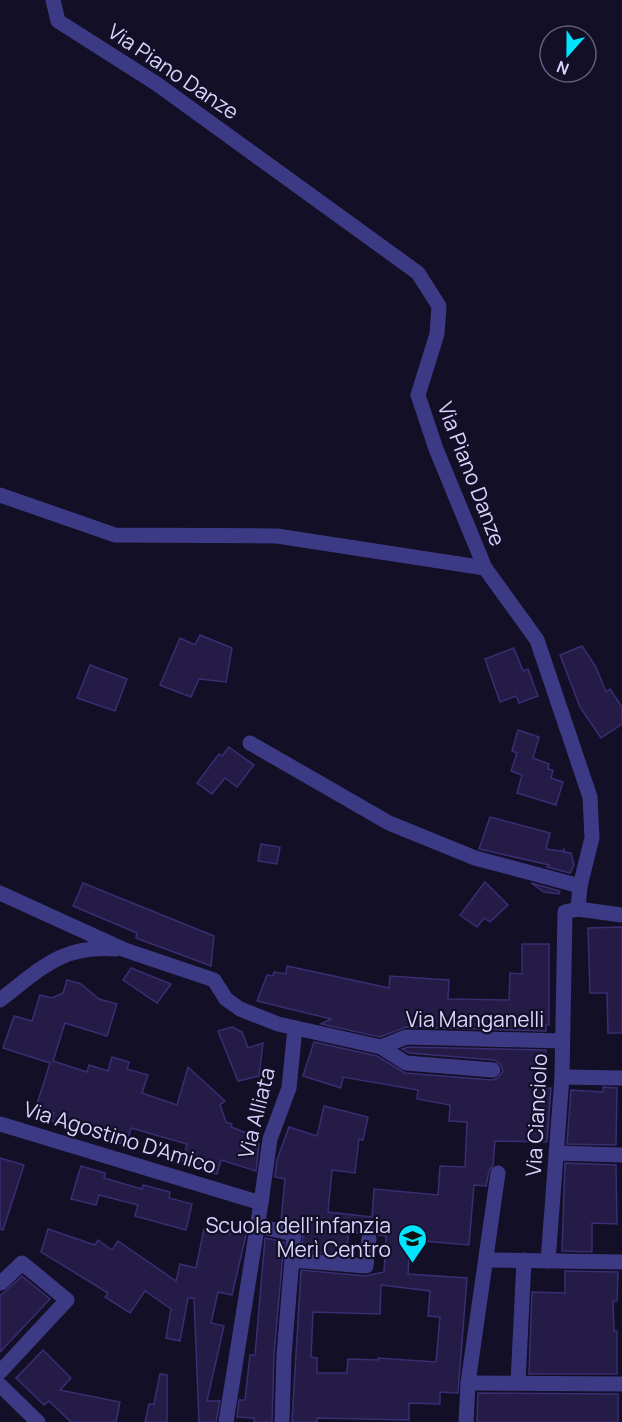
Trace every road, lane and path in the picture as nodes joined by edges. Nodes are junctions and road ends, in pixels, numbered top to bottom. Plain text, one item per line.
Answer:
1 (53, 0) edge
2 (0, 495) edge
3 (485, 568) junction
4 (250, 743) dead end
5 (580, 886) junction
6 (0, 893) edge
7 (578, 909) junction
8 (622, 915) edge
9 (125, 950) junction
10 (0, 999) edge
11 (295, 1028) junction
12 (562, 1041) junction
13 (381, 1047) junction
14 (493, 1070) dead end
15 (562, 1077) junction
16 (622, 1078) edge
17 (0, 1124) edge
18 (557, 1153) junction
19 (622, 1155) edge
20 (498, 1173) dead end
21 (261, 1203) junction
22 (257, 1226) junction
23 (369, 1238) dead end
24 (292, 1260) junction
25 (487, 1260) junction
26 (524, 1260) junction
27 (548, 1261) junction
28 (622, 1262) edge
29 (2, 1283) edge
30 (0, 1372) edge
31 (468, 1383) junction
32 (518, 1383) junction
33 (622, 1384) edge
34 (0, 1385) edge
35 (38, 1422) edge
36 (226, 1422) edge
37 (282, 1422) edge
38 (465, 1422) edge

1 - 3 street, Via Piano Danze
2 - 3 street
3 - 5 street, Via Piano Danze
4 - 5 street
5 - 7 street, Via Piano Danze
6 - 9 street
7 - 8 street
7 - 12 street, Via Cianciolo
9 - 10 street
9 - 11 street, Via Manganelli
11 - 13 street, Via Manganelli
11 - 21 street, Via Alliata
12 - 13 street, Via Manganelli
12 - 15 street, Via Cianciolo
13 - 14 street
15 - 16 street
15 - 18 street, Via Cianciolo
17 - 21 street, Via Agostino D'Amico
18 - 19 street
18 - 27 street, Via Cianciolo
20 - 25 street
21 - 22 street, Via Alliata
22 - 24 street
22 - 36 street, Via Alliata
23 - 24 street
24 - 37 street
25 - 26 street
25 - 31 street
26 - 27 street
26 - 32 street
27 - 28 street
29 - 30 street
31 - 32 street
31 - 38 street
32 - 33 street
34 - 35 street

